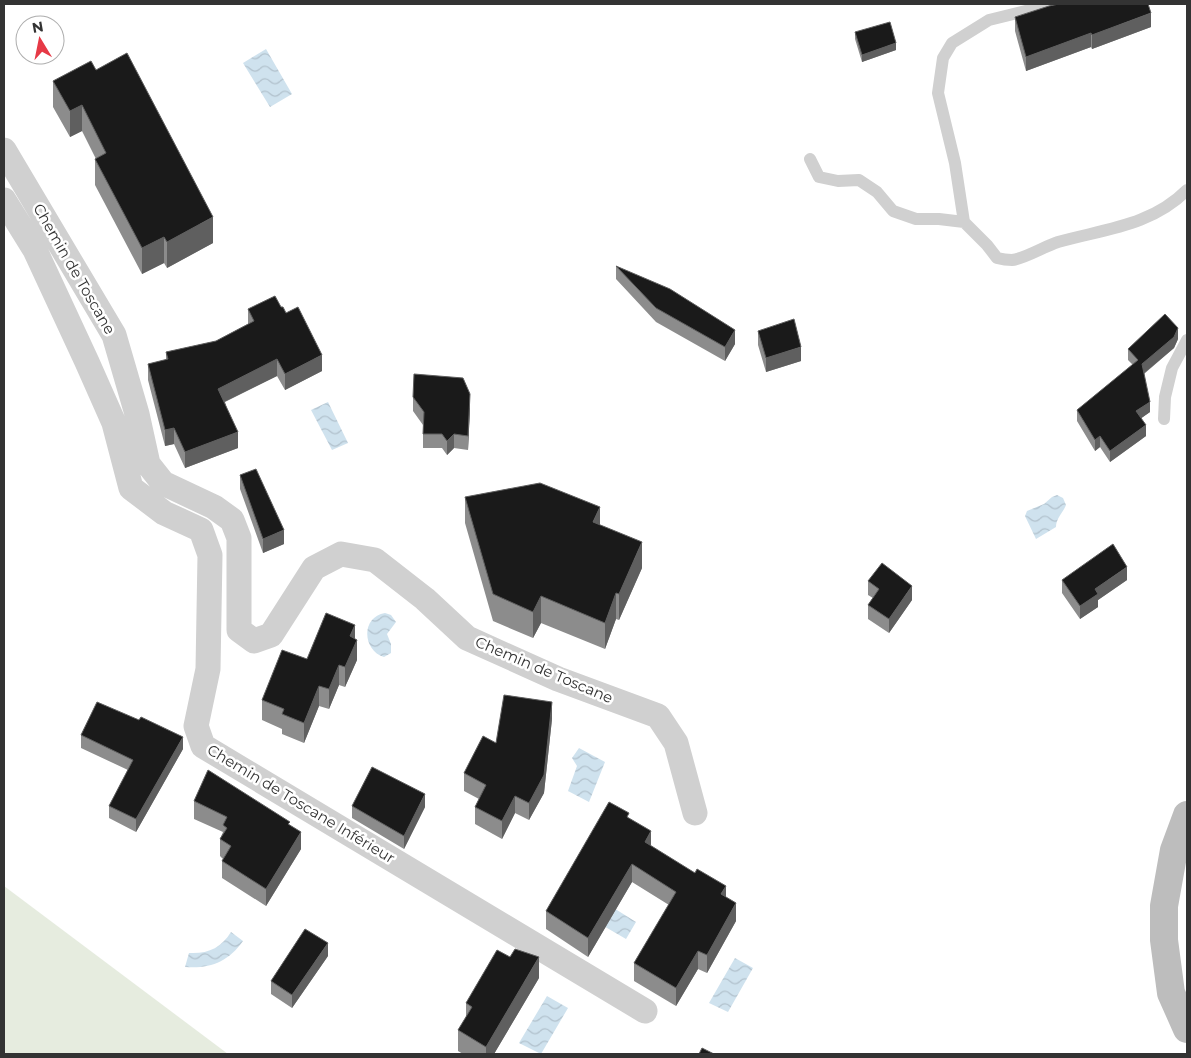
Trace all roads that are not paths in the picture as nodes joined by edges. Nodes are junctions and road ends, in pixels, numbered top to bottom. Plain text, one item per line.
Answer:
1 (1054, 4) edge
2 (4, 150) edge
3 (810, 159) dead end
4 (1187, 190) edge
5 (4, 200) edge
6 (964, 222) junction
7 (1187, 340) edge
8 (1164, 419) dead end
9 (694, 813) dead end
10 (1187, 815) edge
11 (645, 1012) dead end
12 (1187, 1029) edge

1 - 6 lane
2 - 9 street, Chemin de Toscane
3 - 6 lane
4 - 6 lane
5 - 11 street, Chemin de Toscane Inférieur
7 - 8 lane
10 - 12 main road

